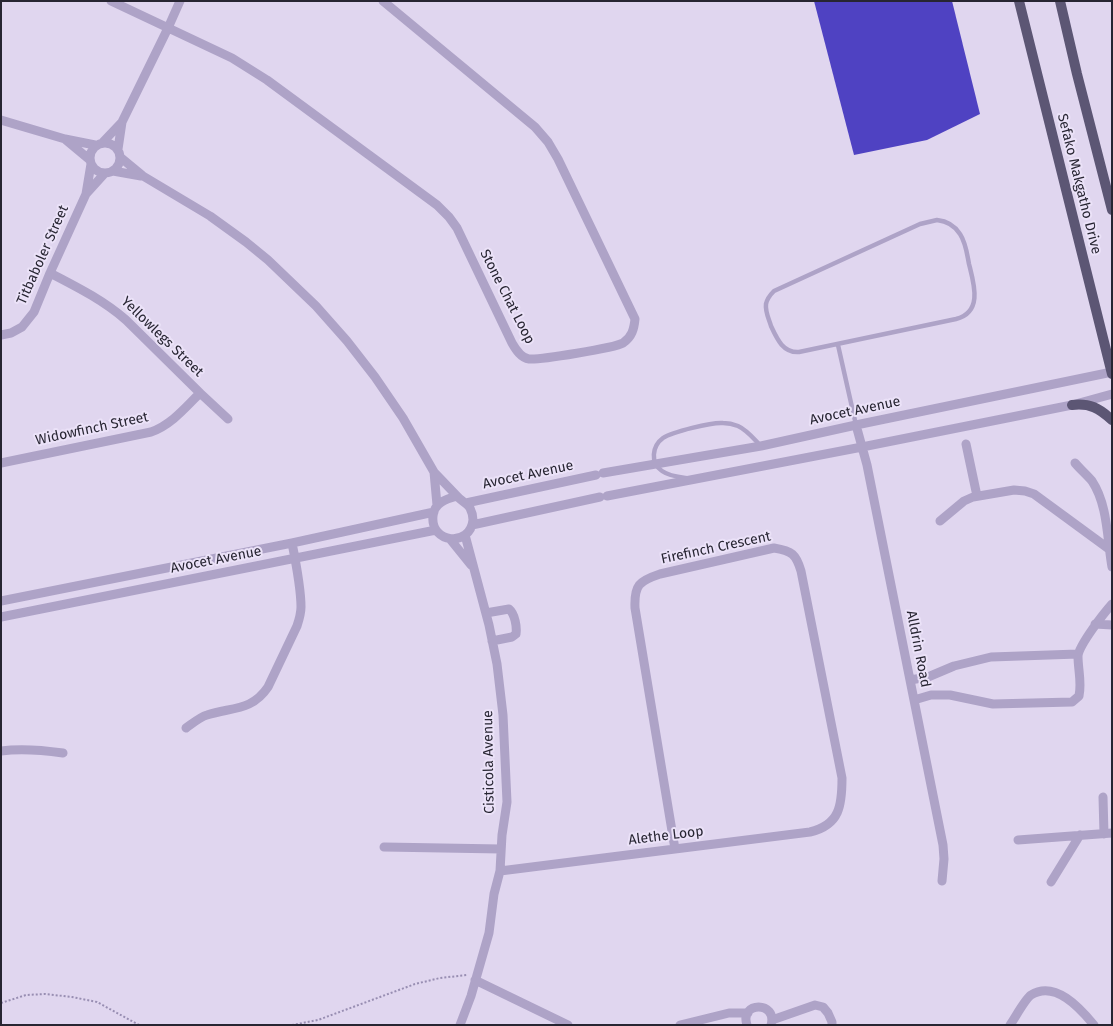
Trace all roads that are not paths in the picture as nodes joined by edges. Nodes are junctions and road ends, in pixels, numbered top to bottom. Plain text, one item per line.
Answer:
1 (111, 1) edge
2 (180, 1) edge
3 (383, 1) edge
4 (1019, 1) edge
5 (1060, 1) edge
6 (168, 28) junction
7 (1, 120) edge
8 (122, 122) junction
9 (65, 139) junction
10 (99, 144) junction
11 (119, 153) junction
12 (90, 162) junction
13 (109, 172) junction
14 (143, 176) junction
15 (86, 194) junction
16 (1112, 210) edge
17 (50, 273) junction
18 (1, 335) edge
19 (838, 345) junction
20 (1112, 373) edge
21 (200, 393) junction
22 (1112, 394) edge
23 (1072, 405) junction
24 (228, 419) dead end
25 (1112, 420) edge
26 (856, 425) junction
27 (966, 444) dead end
28 (761, 446) junction
29 (862, 447) junction
30 (1, 463) edge
31 (1075, 463) dead end
32 (656, 465) junction
33 (434, 472) junction
34 (692, 479) junction
35 (457, 496) junction
36 (977, 496) junction
37 (466, 503) junction
38 (436, 509) junction
39 (940, 521) dead end
40 (472, 525) junction
41 (436, 530) junction
42 (466, 535) junction
43 (450, 539) junction
44 (292, 544) junction
45 (1109, 549) junction
46 (295, 558) junction
47 (1112, 567) edge
48 (473, 568) junction
49 (1, 601) edge
50 (1112, 604) edge
51 (486, 614) junction
52 (1, 617) edge
53 (1095, 624) junction
54 (1112, 625) edge
55 (492, 642) junction
56 (1078, 654) junction
57 (910, 680) junction
58 (914, 700) junction
59 (186, 728) dead end
60 (1, 752) edge
61 (63, 753) dead end
62 (1103, 796) dead end
63 (833, 821) joint
64 (1108, 834) edge
65 (1080, 835) junction
66 (1018, 840) dead end
67 (384, 847) dead end
68 (501, 849) junction
69 (675, 849) junction
70 (500, 871) junction
71 (942, 881) dead end
72 (1051, 882) dead end
73 (476, 978) junction
74 (748, 1013) junction
75 (771, 1022) edge
76 (460, 1025) edge
77 (568, 1025) edge
78 (680, 1025) edge
79 (747, 1025) edge
80 (832, 1025) edge
81 (1010, 1025) edge
82 (1094, 1025) edge

1 - 6 street, Stone Chat Loop
2 - 6 street
3 - 6 street, Stone Chat Loop
4 - 20 main road, Sefako Makgatho Drive
5 - 16 main road, Sefako Makgatho Drive
6 - 8 street
7 - 9 street
8 - 10 street
8 - 11 street
9 - 10 street
9 - 12 street
10 - 11 street
10 - 12 street
11 - 13 street
11 - 14 street
12 - 13 street
12 - 15 street, Titbaboler Street
13 - 14 street
13 - 15 street, Titbaboler Street
14 - 33 street
15 - 17 street, Titbaboler Street
17 - 18 street, Titbaboler Street
17 - 21 street, Yellowlegs Street
19 - 19 lane
19 - 26 lane
20 - 26 street, Avocet Avenue
21 - 24 street, Yellowlegs Street
21 - 30 street, Widowfinch Street
22 - 23 street
23 - 25 main road
23 - 29 street
26 - 28 street, Avocet Avenue
26 - 29 street, Alldrin Road
27 - 36 street
28 - 32 street, Avocet Avenue
28 - 32 lane
29 - 34 street
29 - 57 street, Alldrin Road
31 - 45 street
32 - 34 lane
32 - 37 street, Avocet Avenue
33 - 35 street
33 - 38 street
34 - 40 street
35 - 37 street
35 - 38 street
36 - 39 street
36 - 45 street
37 - 40 street
38 - 41 street
38 - 44 street, Avocet Avenue
40 - 42 street
41 - 43 street
41 - 46 street, Avocet Avenue
42 - 43 street
42 - 48 street, Cisticola Avenue
43 - 48 street, Cisticola Avenue
44 - 46 street
44 - 49 street, Avocet Avenue
45 - 47 street
46 - 52 street, Avocet Avenue
46 - 59 street
48 - 51 street, Cisticola Avenue
50 - 53 street
51 - 55 street, Cisticola Avenue
51 - 55 street
53 - 54 street
53 - 56 street
55 - 68 street, Cisticola Avenue
56 - 57 street
56 - 58 street
57 - 58 street, Alldrin Road
58 - 71 street, Alldrin Road
60 - 61 street
62 - 64 street
63 - 69 street, Alethe Loop
63 - 69 street, Firefinch Crescent
64 - 65 street
65 - 66 street
65 - 72 street
67 - 68 street
68 - 70 street, Cisticola Avenue
69 - 70 street, Alethe Loop
70 - 73 street, Cisticola Avenue
73 - 76 street, Cisticola Avenue
73 - 77 street
74 - 75 street
74 - 78 street
74 - 79 street
75 - 80 street
81 - 82 street

